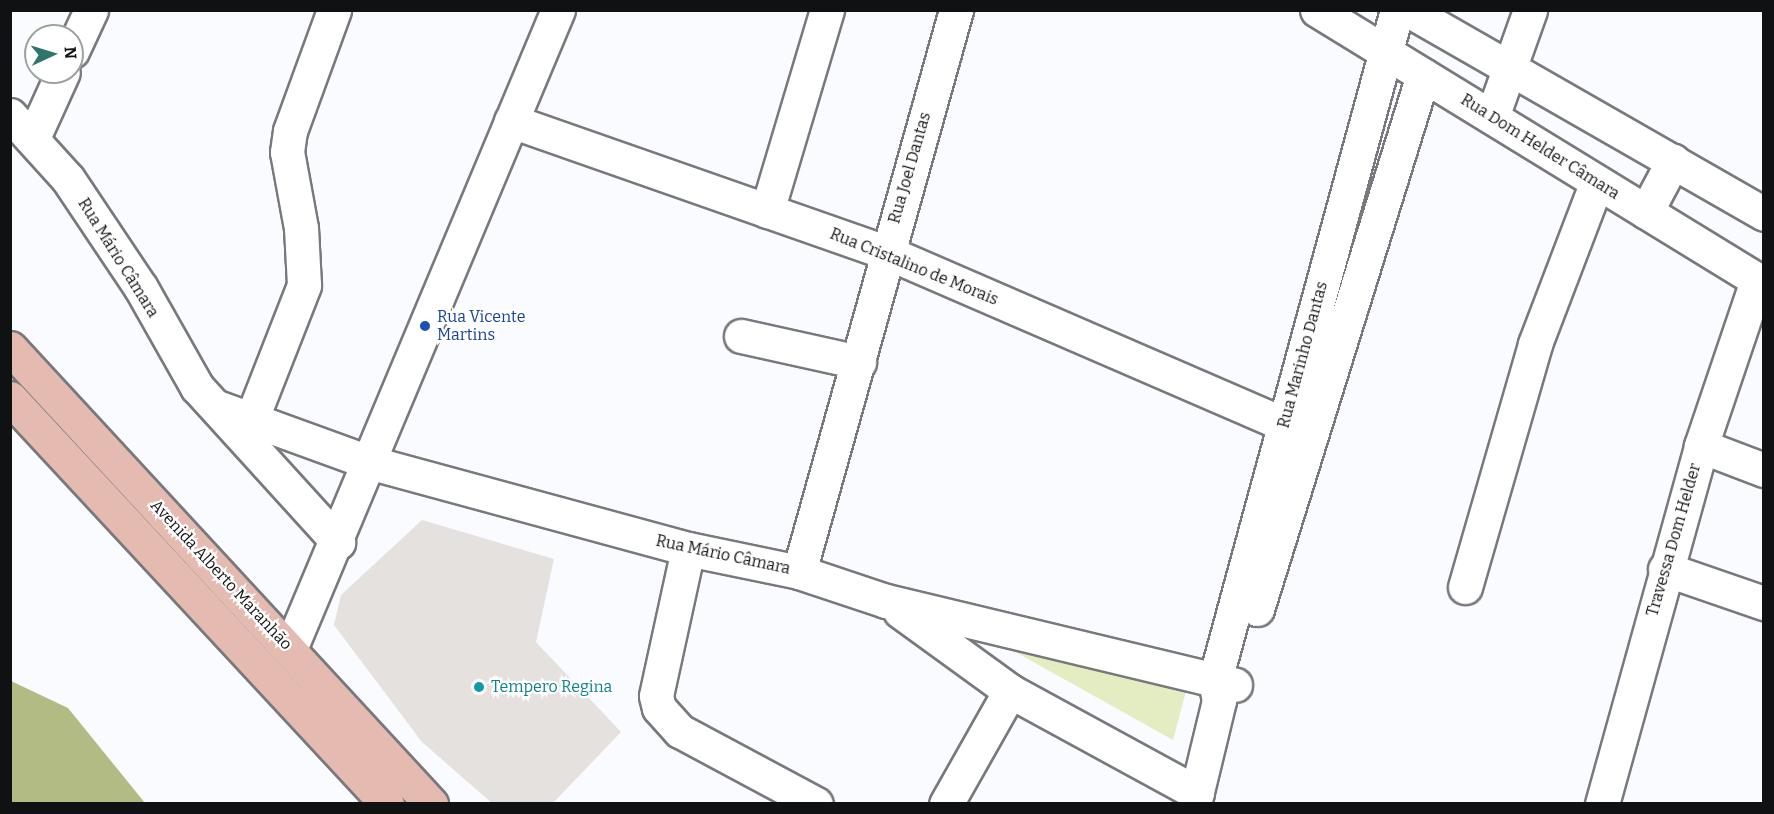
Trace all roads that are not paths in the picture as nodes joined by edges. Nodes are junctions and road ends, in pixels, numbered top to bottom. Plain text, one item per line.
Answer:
1 (91, 10) edge
2 (334, 10) edge
3 (558, 10) edge
4 (827, 10) edge
5 (956, 10) edge
6 (1317, 10) edge
7 (1397, 10) edge
8 (1408, 10) edge
9 (1530, 10) edge
10 (84, 25) edge
11 (1385, 51) junction
12 (1510, 70) junction
13 (1423, 75) junction
14 (54, 84) edge
15 (1492, 117) junction
16 (510, 121) junction
17 (22, 127) edge
18 (1673, 161) junction
19 (1597, 182) junction
20 (767, 211) junction
21 (1646, 212) junction
22 (1764, 214) edge
23 (886, 252) junction
24 (1760, 283) edge
25 (741, 336) dead end
26 (10, 348) edge
27 (859, 362) junction
28 (10, 399) edge
29 (217, 407) junction
30 (252, 418) junction
31 (1296, 430) junction
32 (1701, 446) junction
33 (368, 462) junction
34 (1764, 470) edge
35 (338, 542) junction
36 (688, 549) junction
37 (1665, 569) junction
38 (799, 572) junction
39 (1465, 587) dead end
40 (886, 601) junction
41 (1764, 603) edge
42 (290, 649) junction
43 (1223, 689) junction
44 (1010, 691) junction
45 (414, 797) edge
46 (1196, 798) edge
47 (387, 804) edge
48 (816, 804) edge
49 (946, 804) edge
50 (1602, 804) edge

1 - 10 street
2 - 30 street
3 - 16 street
4 - 20 street
5 - 23 street, Rua Joel Dantas
6 - 11 street, Rua Dom Helder Câmara
7 - 11 street, Rua Marinho Dantas
8 - 12 street
9 - 12 street
11 - 13 street, Rua Dom Helder Câmara
11 - 31 street, Rua Marinho Dantas
12 - 15 street
12 - 18 street
13 - 15 street, Rua Dom Helder Câmara
13 - 31 street, Rua Marinho Dantas
14 - 17 street
15 - 19 street, Rua Dom Helder Câmara
16 - 20 street, Rua Cristalino de Morais
16 - 33 street
17 - 29 street, Rua Mário Câmara
18 - 21 street
18 - 22 street
19 - 21 street, Rua Dom Helder Câmara
19 - 39 street
20 - 23 street, Rua Cristalino de Morais
21 - 24 street, Rua Dom Helder Câmara
23 - 27 street, Rua Joel Dantas
23 - 31 street, Rua Cristalino de Morais
24 - 32 street, Travessa Dom Helder
25 - 27 street
26 - 42 main road, Avenida Alberto Maranhão
27 - 38 street, Rua Joel Dantas
28 - 47 main road, Avenida Alberto Maranhão
29 - 30 street, Rua Mário Câmara
29 - 35 street, Rua Mário Câmara
30 - 33 street, Rua Mário Câmara
31 - 43 street, Rua Marinho Dantas
32 - 34 street
32 - 37 street, Travessa Dom Helder
33 - 35 street
33 - 36 street, Rua Mário Câmara
35 - 42 street
36 - 38 street, Rua Mário Câmara
36 - 48 street
37 - 41 street
37 - 50 street, Travessa Dom Helder
38 - 40 street, Rua Mário Câmara
40 - 43 street, Rua Mário Câmara
40 - 44 street
42 - 45 main road, Avenida Alberto Maranhão
43 - 46 street, Rua Marinho Dantas
44 - 46 street
44 - 49 street

